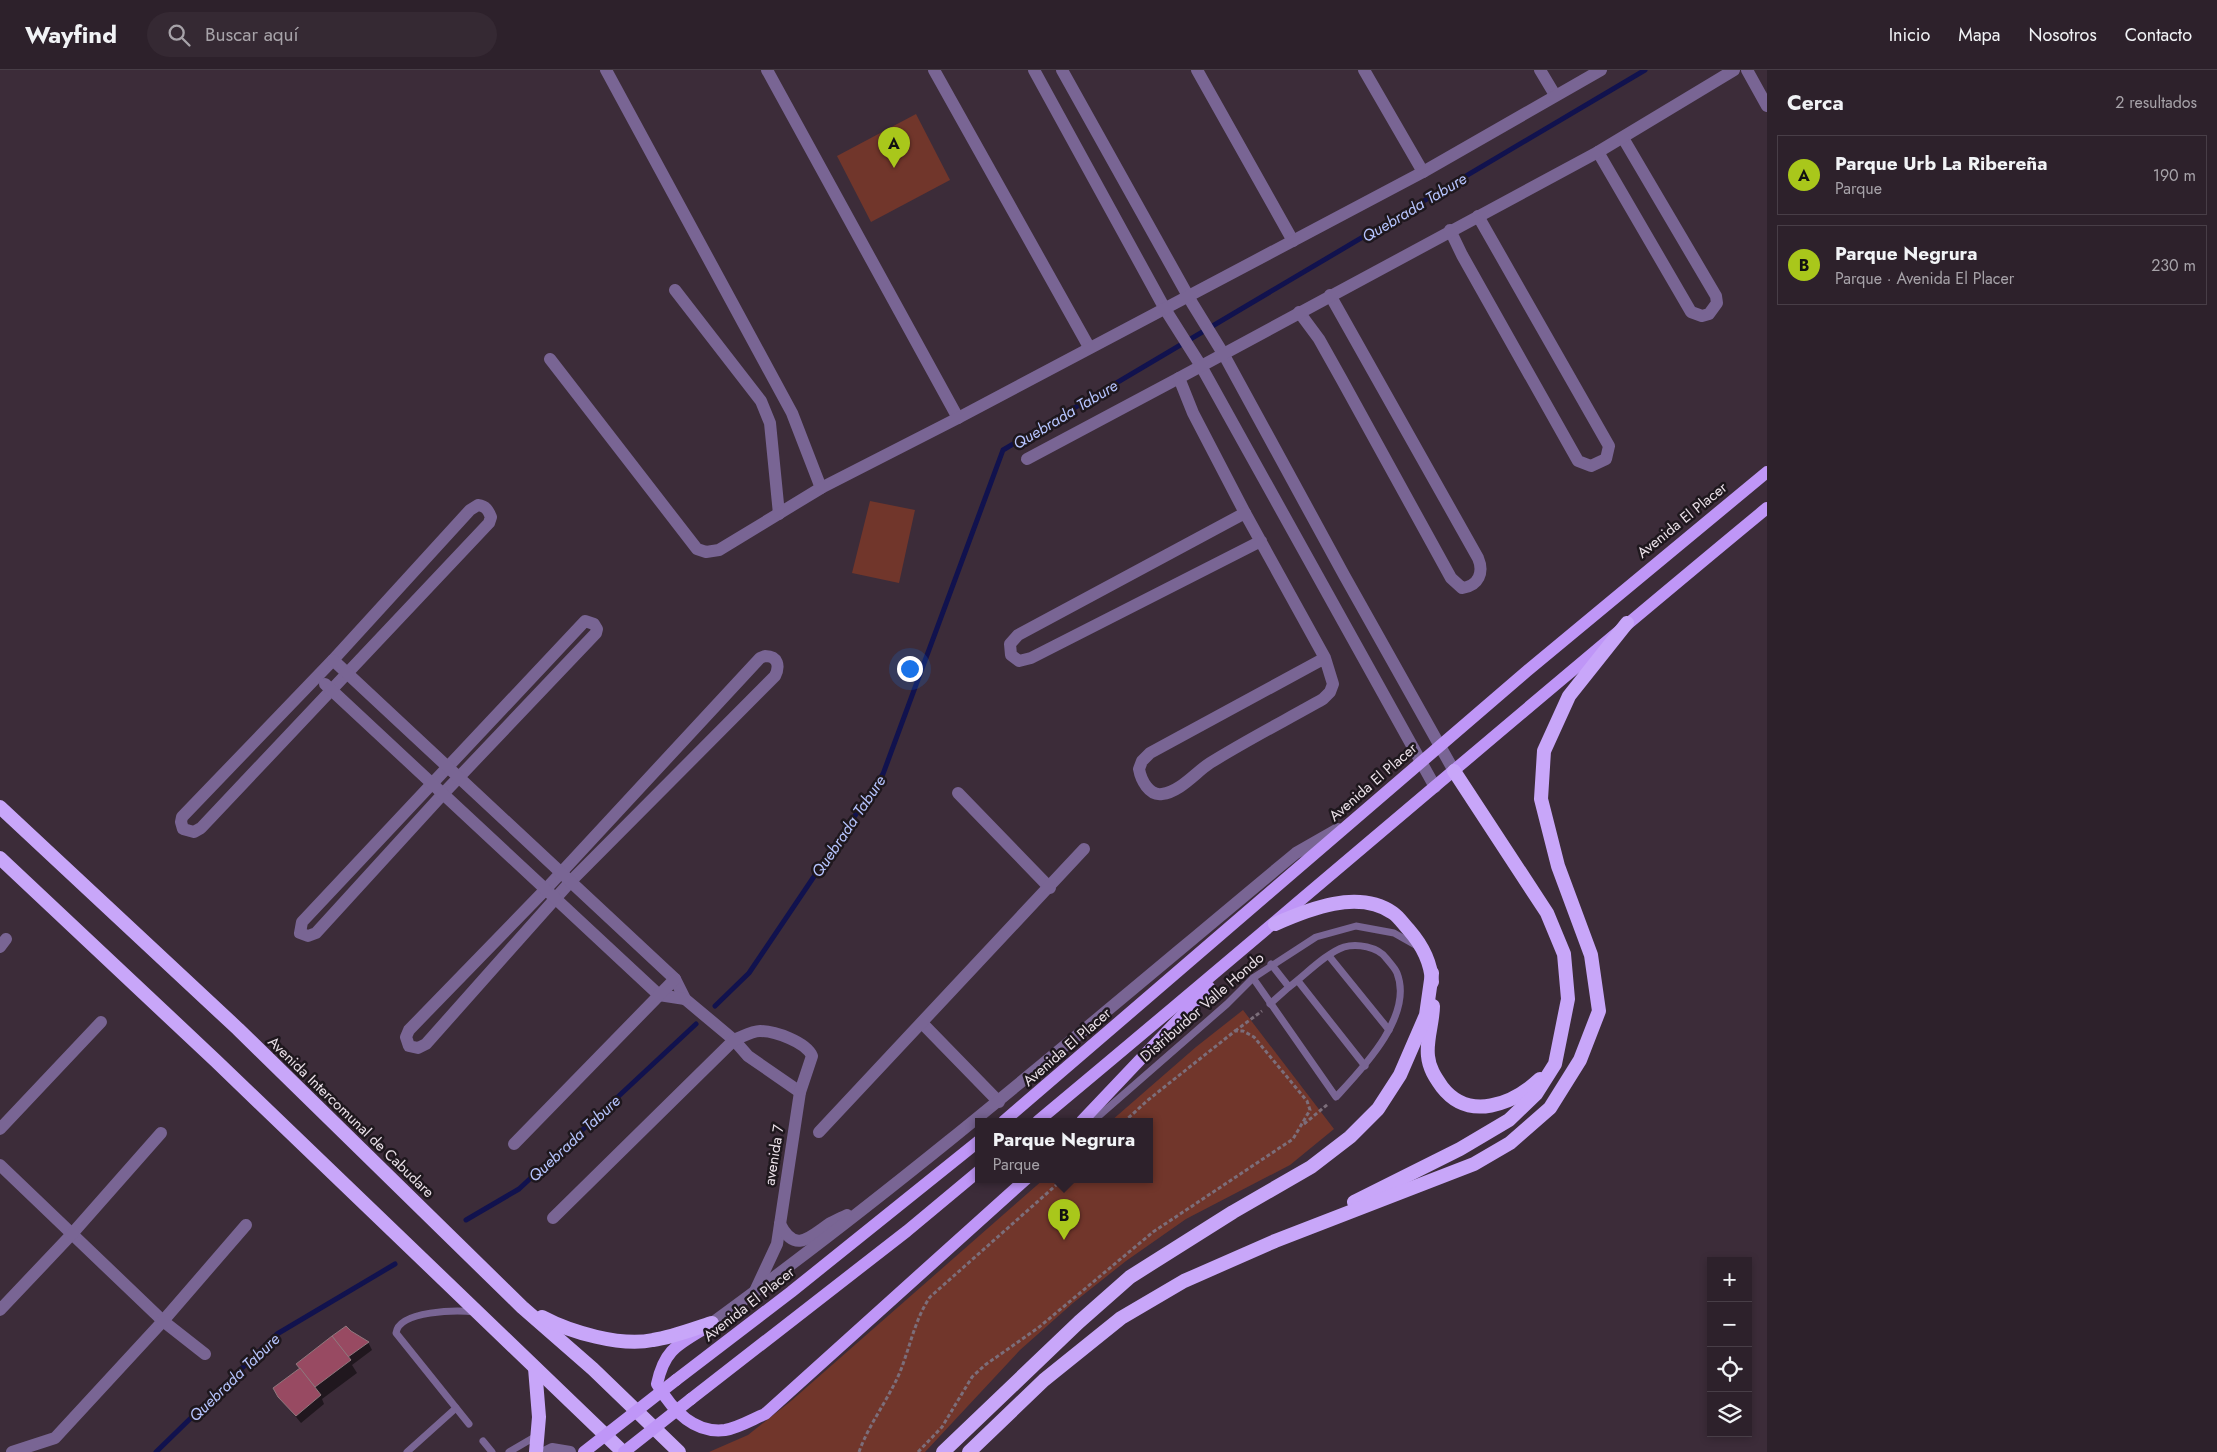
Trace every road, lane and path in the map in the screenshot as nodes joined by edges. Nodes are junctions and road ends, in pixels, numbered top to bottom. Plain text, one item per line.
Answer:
1 (606, 70) edge
2 (768, 70) edge
3 (934, 70) edge
4 (1034, 70) edge
5 (1062, 70) edge
6 (1197, 70) edge
7 (1364, 70) edge
8 (1540, 70) edge
9 (1601, 70) edge
10 (1734, 70) edge
11 (1747, 70) edge
12 (1555, 95) junction
13 (1767, 106) edge
14 (1622, 138) junction
15 (1598, 152) junction
16 (1423, 172) junction
17 (1478, 216) junction
18 (1450, 230) junction
19 (1292, 241) junction
20 (675, 290) dead end
21 (1330, 295) junction
22 (1190, 300) junction
23 (1167, 311) junction
24 (1299, 312) junction
25 (1089, 348) junction
26 (1224, 355) junction
27 (550, 359) dead end
28 (1201, 366) junction
29 (1178, 378) junction
30 (958, 418) junction
31 (1027, 459) dead end
32 (1767, 472) edge
33 (821, 488) junction
34 (1767, 508) edge
35 (1245, 513) junction
36 (779, 514) junction
37 (1261, 541) junction
38 (1627, 623) junction
39 (1325, 658) junction
40 (333, 660) junction
41 (346, 672) junction
42 (316, 677) junction
43 (330, 690) junction
44 (1440, 745) junction
45 (1420, 763) junction
46 (449, 767) junction
47 (226, 771) junction
48 (1454, 771) junction
49 (459, 777) junction
50 (241, 785) junction
51 (432, 786) junction
52 (1435, 787) junction
53 (958, 794) dead end
54 (442, 795) junction
55 (0, 807) edge
56 (1353, 821) junction
57 (1084, 849) dead end
58 (0, 858) edge
59 (566, 877) junction
60 (340, 882) junction
61 (1050, 888) junction
62 (545, 890) junction
63 (352, 893) junction
64 (555, 899) junction
65 (1275, 924) junction
66 (1245, 949) junction
67 (1424, 950) junction
68 (1329, 956) junction
69 (1271, 964) junction
70 (1432, 972) junction
71 (1253, 978) junction
72 (675, 979) junction
73 (1298, 981) junction
74 (1289, 987) junction
75 (659, 995) junction
76 (684, 999) junction
77 (1270, 1004) junction
78 (101, 1022) dead end
79 (922, 1024) junction
80 (1389, 1030) junction
81 (1235, 1031) junction
82 (734, 1040) junction
83 (1555, 1064) junction
84 (1365, 1066) junction
85 (800, 1092) junction
86 (1336, 1097) junction
87 (999, 1102) junction
88 (979, 1118) edge
89 (1007, 1118) edge
90 (1042, 1118) edge
91 (1085, 1118) edge
92 (1096, 1118) edge
93 (1128, 1118) edge
94 (975, 1121) edge
95 (1303, 1124) junction
96 (0, 1129) edge
97 (819, 1132) dead end
98 (161, 1133) dead end
99 (514, 1144) dead end
100 (975, 1144) edge
101 (0, 1165) edge
102 (975, 1174) edge
103 (1022, 1183) edge
104 (1058, 1183) edge
105 (868, 1205) junction
106 (553, 1218) dead end
107 (780, 1224) junction
108 (246, 1225) dead end
109 (71, 1235) junction
110 (1275, 1241) junction
111 (754, 1293) junction
112 (522, 1307) junction
113 (0, 1310) edge
114 (476, 1312) junction
115 (163, 1321) junction
116 (712, 1324) junction
117 (205, 1354) dead end
118 (535, 1368) junction
119 (456, 1408) junction
120 (469, 1424) dead end
121 (538, 1434) junction
122 (483, 1441) dead end
123 (12, 1452) edge
124 (407, 1452) edge
125 (492, 1452) edge
126 (509, 1452) edge
127 (536, 1452) edge
128 (546, 1452) edge
129 (570, 1452) edge
130 (584, 1452) edge
131 (624, 1452) edge
132 (679, 1452) edge
133 (859, 1452) edge
134 (918, 1452) edge
135 (943, 1452) edge
136 (969, 1452) edge

1 - 33 street
2 - 30 street
3 - 25 street
4 - 23 street
5 - 22 street
6 - 19 street
7 - 16 street
8 - 12 street
9 - 12 street
10 - 14 street
11 - 13 street
12 - 16 street
14 - 15 street
14 - 15 street
15 - 17 street
16 - 19 street
17 - 18 street
17 - 18 street
18 - 21 street
19 - 22 street
20 - 36 street
21 - 24 street
21 - 24 street
22 - 23 street
22 - 26 street
23 - 25 street
23 - 28 street
24 - 26 street
25 - 30 street
26 - 28 street
26 - 44 street
27 - 36 street
28 - 29 street
28 - 45 street
29 - 31 street
29 - 35 street
30 - 33 street
32 - 44 main road, Avenida El Placer
33 - 36 street
34 - 38 main road
35 - 37 street
35 - 37 street
37 - 39 street
38 - 48 main road
38 - 110 highway
39 - 39 street
40 - 41 street
40 - 41 street
40 - 42 street
41 - 43 street
41 - 46 street
42 - 43 street
42 - 47 street
43 - 50 street
43 - 51 street
44 - 45 main road, Avenida El Placer
44 - 48 street
45 - 52 street
45 - 56 main road, Avenida El Placer
46 - 49 street
46 - 49 street
46 - 51 street
47 - 50 street
47 - 50 street
48 - 52 main road
48 - 83 highway
49 - 54 street
49 - 59 street
51 - 54 street
51 - 60 street
52 - 65 main road
53 - 61 street
54 - 62 street
54 - 63 street
55 - 112 highway, Avenida Intercomunal de Cabudare
56 - 87 street
56 - 89 main road, Avenida El Placer
57 - 61 street
58 - 114 highway
59 - 59 street
59 - 62 street
59 - 64 street
59 - 72 street
60 - 63 street
60 - 63 street
61 - 79 street
62 - 64 street
62 - 64 street
64 - 75 street
65 - 66 main road
65 - 67 highway
66 - 90 main road
66 - 91 main road
67 - 69 lane, Distribuidor Valle Hondo
67 - 70 highway
68 - 73 lane
68 - 80 lane
68 - 80 lane
69 - 71 lane, Distribuidor Valle Hondo
69 - 74 lane
70 - 83 highway
70 - 135 highway
71 - 77 lane
71 - 92 lane, Distribuidor Valle Hondo
72 - 75 street
72 - 76 street
73 - 74 lane
73 - 84 lane
74 - 77 lane
75 - 76 street
75 - 99 street
76 - 82 street
77 - 81 path
77 - 86 lane
78 - 96 street
79 - 87 street
79 - 97 street
80 - 84 lane
81 - 93 path
81 - 95 path
82 - 85 street
82 - 85 street, avenida 7
82 - 106 street
83 - 110 highway
84 - 86 lane
85 - 107 street, avenida 7
86 - 95 path
87 - 88 street
94 - 105 street
95 - 134 path
98 - 109 street
100 - 130 main road, Avenida El Placer, bridge
101 - 109 street
102 - 131 main road, bridge
103 - 116 main road
104 - 133 path
105 - 107 street
105 - 111 street
107 - 111 street, avenida 7
108 - 115 street
109 - 113 street
109 - 115 street
110 - 136 highway
111 - 116 street
112 - 116 highway
112 - 132 highway, Avenida Intercomunal de Cabudare
114 - 118 highway
114 - 119 lane
115 - 117 street
115 - 123 street
118 - 121 highway
118 - 131 highway
119 - 120 lane
119 - 124 lane
121 - 126 lane
121 - 127 highway
122 - 125 lane
128 - 129 street

